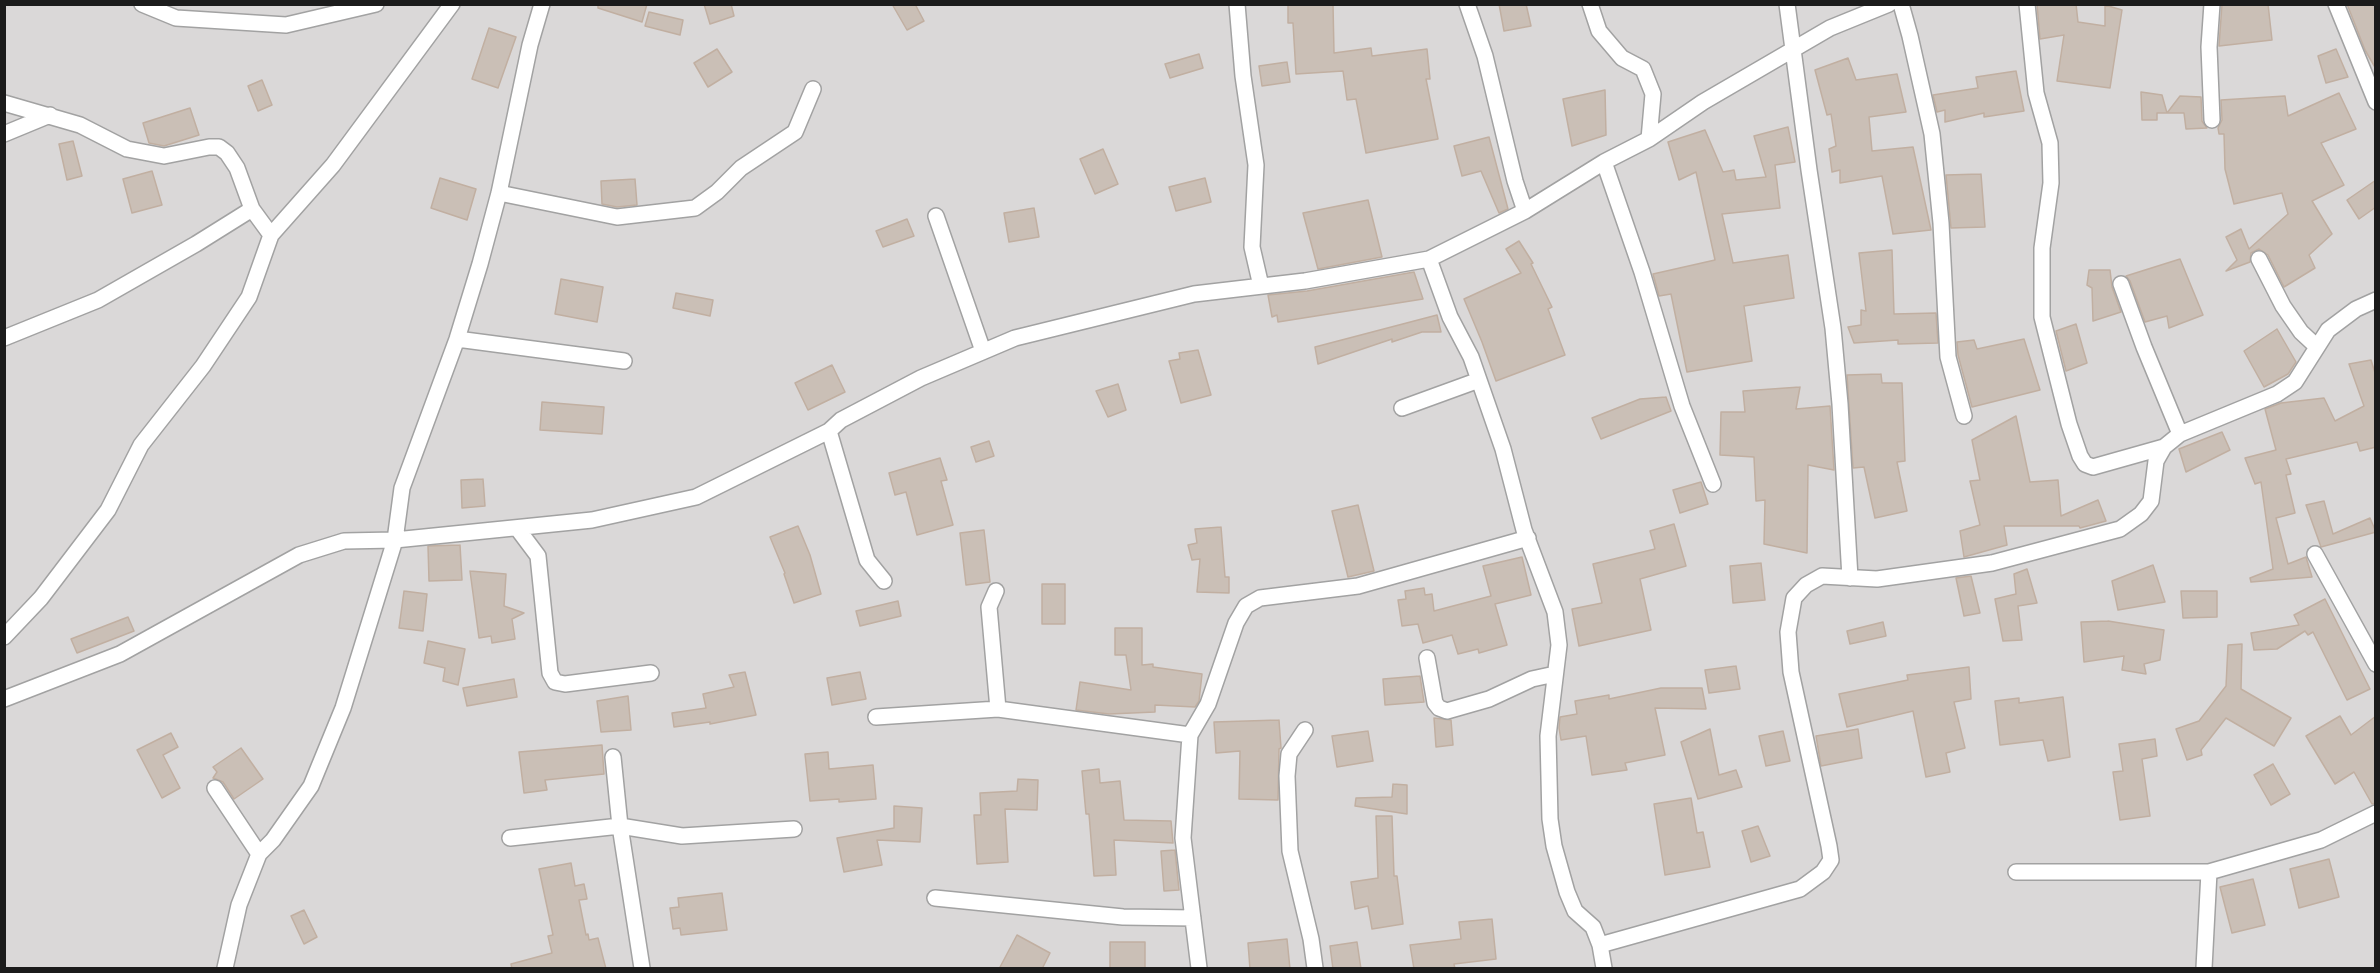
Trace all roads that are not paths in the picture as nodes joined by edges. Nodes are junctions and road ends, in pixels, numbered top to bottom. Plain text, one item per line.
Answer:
1 (142, 4) edge
2 (376, 4) edge
3 (452, 4) edge
4 (542, 4) edge
5 (1237, 4) edge
6 (1467, 4) edge
7 (1590, 4) edge
8 (1787, 4) edge
9 (1889, 4) edge
10 (1901, 4) edge
11 (2027, 4) edge
12 (2212, 4) edge
13 (2336, 4) edge
14 (1792, 52) junction
15 (813, 89) dead end
16 (2376, 102) edge
17 (4, 103) edge
18 (50, 115) junction
19 (2212, 120) dead end
20 (4, 134) edge
21 (1649, 139) junction
22 (1604, 162) junction
23 (499, 193) junction
24 (252, 209) junction
25 (1525, 211) junction
26 (936, 216) dead end
27 (271, 235) junction
28 (1429, 259) junction
29 (2259, 259) dead end
30 (2121, 284) dead end
31 (1261, 286) junction
32 (2376, 300) edge
33 (4, 338) edge
34 (458, 339) junction
35 (2316, 346) junction
36 (983, 351) junction
37 (624, 361) dead end
38 (1479, 380) junction
39 (1402, 408) dead end
40 (1964, 416) dead end
41 (829, 431) junction
42 (2180, 434) junction
43 (2164, 447) junction
44 (1713, 484) dead end
45 (517, 528) junction
46 (1528, 538) junction
47 (395, 540) junction
48 (2315, 554) dead end
49 (1850, 578) junction
50 (884, 581) dead end
51 (996, 591) dead end
52 (4, 637) edge
53 (1427, 658) dead end
54 (2376, 664) edge
55 (651, 674) dead end
56 (1555, 674) junction
57 (4, 699) edge
58 (998, 710) junction
59 (876, 717) dead end
60 (1305, 729) dead end
61 (1190, 735) junction
62 (614, 757) dead end
63 (215, 788) dead end
64 (2376, 813) edge
65 (620, 826) junction
66 (795, 829) dead end
67 (510, 838) dead end
68 (259, 854) junction
69 (2016, 872) dead end
70 (2209, 872) junction
71 (935, 898) dead end
72 (1193, 918) junction
73 (1600, 945) junction
74 (225, 969) edge
75 (642, 969) edge
76 (1199, 969) edge
77 (1315, 969) edge
78 (1604, 969) edge
79 (2204, 969) edge

1 - 2 street
3 - 27 street
4 - 23 street
5 - 31 street
6 - 25 street
7 - 21 street
8 - 14 street
9 - 14 street
10 - 40 street
11 - 43 street
12 - 19 street
13 - 16 street
14 - 21 street
14 - 49 street
15 - 23 street
17 - 18 street
18 - 20 street
18 - 24 street
21 - 22 street
22 - 25 street
22 - 44 street
23 - 34 street
24 - 27 street
24 - 33 street
25 - 28 street
26 - 36 street
27 - 52 street
28 - 31 street
28 - 38 street
29 - 35 street
30 - 42 street
31 - 36 street
32 - 35 street
34 - 37 street
34 - 47 street
35 - 42 street
36 - 41 street
38 - 39 street
38 - 46 street
41 - 45 street
41 - 50 street
42 - 43 street
43 - 49 street
45 - 47 street
45 - 55 street
46 - 56 street
46 - 61 street
47 - 57 street
47 - 68 street
48 - 54 street
49 - 73 street
51 - 58 street
53 - 56 street
56 - 73 street
58 - 59 street
58 - 61 street
60 - 77 street
61 - 72 street
62 - 65 street
63 - 68 street
64 - 70 street
65 - 66 street
65 - 67 street
65 - 75 street
68 - 74 street
69 - 70 street
70 - 79 street
71 - 72 street
72 - 76 street
73 - 78 street

